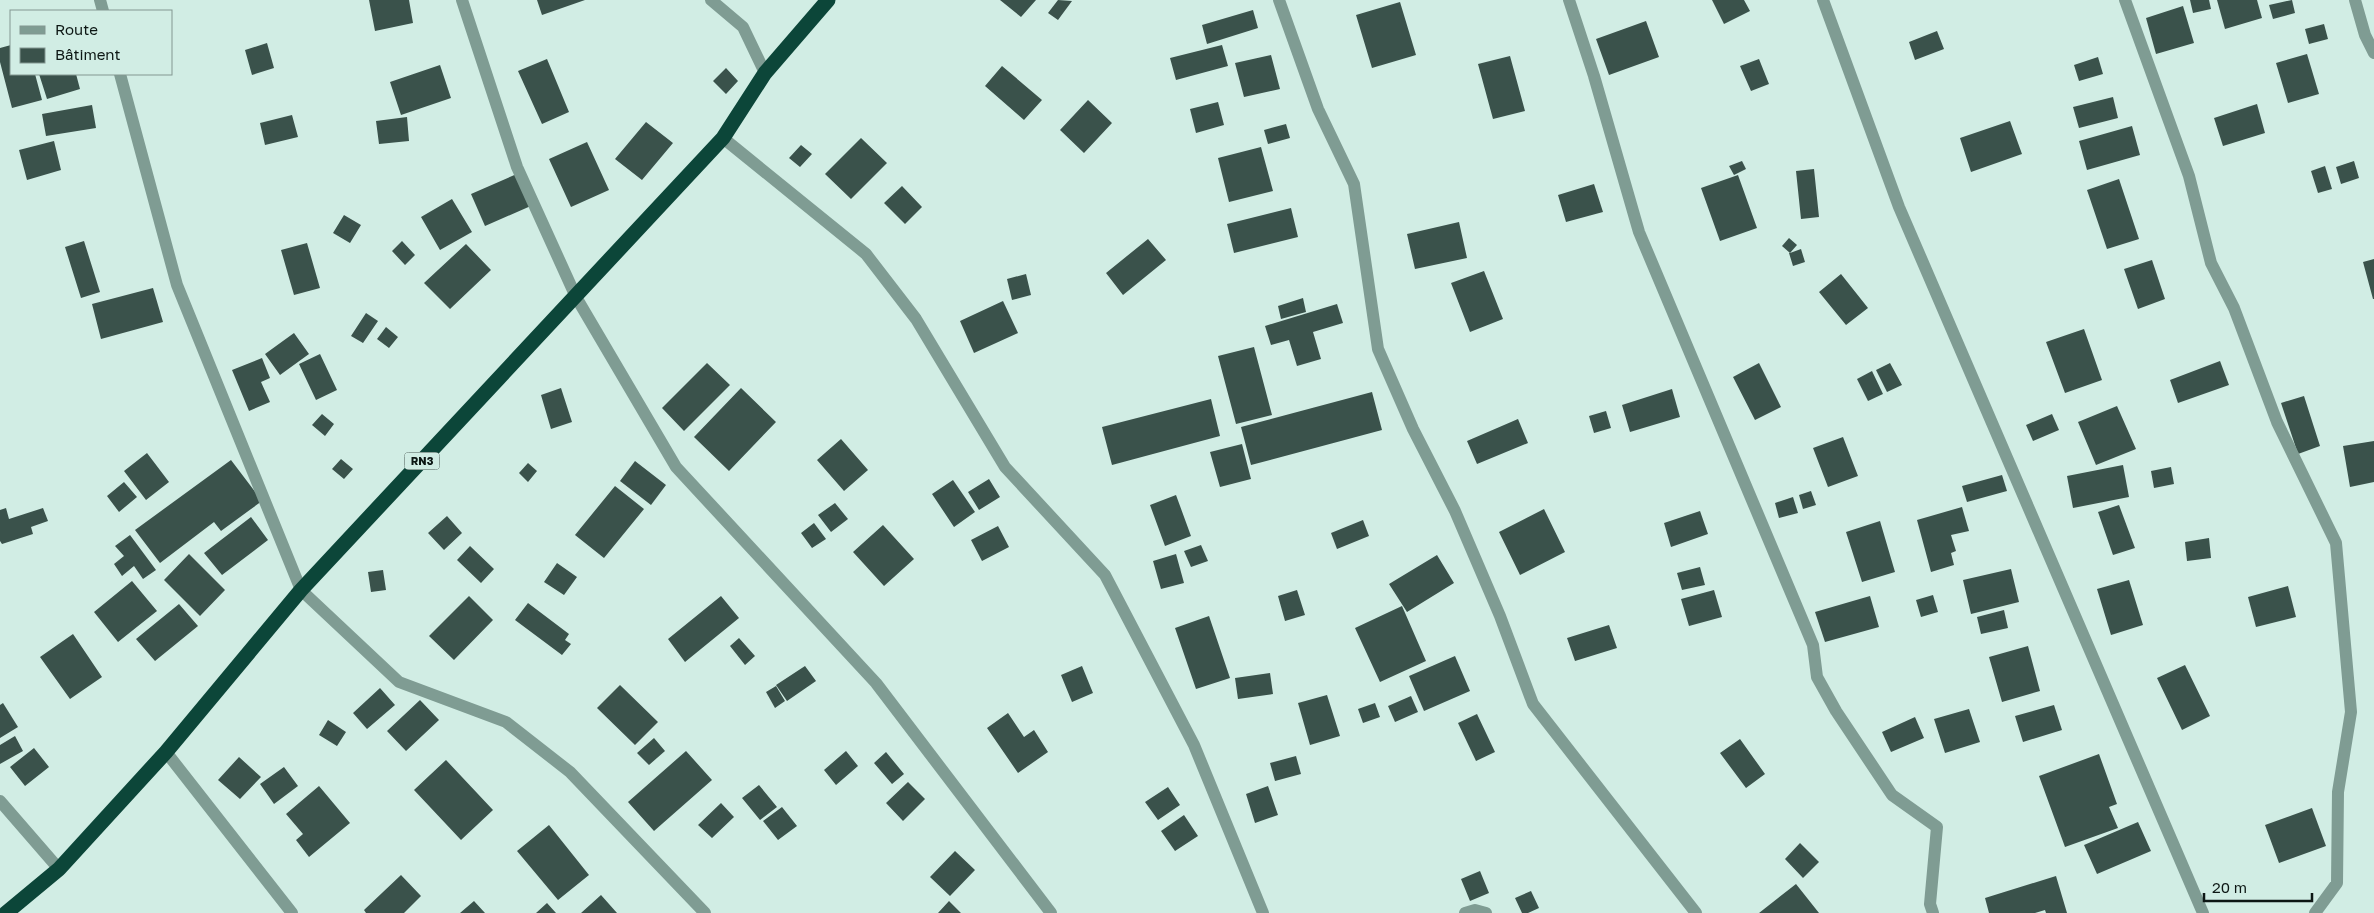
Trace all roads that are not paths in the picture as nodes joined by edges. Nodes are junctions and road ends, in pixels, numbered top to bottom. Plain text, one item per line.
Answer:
1 (462, 0) edge
2 (711, 0) edge
3 (828, 0) edge
4 (1279, 0) edge
5 (1569, 0) edge
6 (1823, 0) edge
7 (2125, 0) edge
8 (2355, 0) edge
9 (2374, 53) edge
10 (765, 73) junction
11 (120, 75) edge
12 (723, 138) junction
13 (576, 297) junction
14 (301, 590) junction
15 (166, 752) junction
16 (0, 802) edge
17 (59, 869) junction
18 (6, 913) edge
19 (292, 913) edge
20 (705, 913) edge
21 (1051, 913) edge
22 (1263, 913) edge
23 (1465, 913) edge
24 (1486, 913) edge
25 (1696, 913) edge
26 (1933, 913) edge
27 (2204, 913) edge
28 (2315, 913) edge

1 - 13 street
2 - 10 street
3 - 10 highway, RN3
4 - 25 street
5 - 26 street
6 - 27 street
7 - 28 street
8 - 9 street
10 - 12 highway, RN3
11 - 14 street
12 - 13 highway, RN3
12 - 22 street
13 - 14 highway, RN3
13 - 21 street
14 - 15 highway, RN3
14 - 20 street
15 - 17 highway, RN3
15 - 19 street
16 - 17 street
17 - 18 highway, RN3
23 - 24 street

